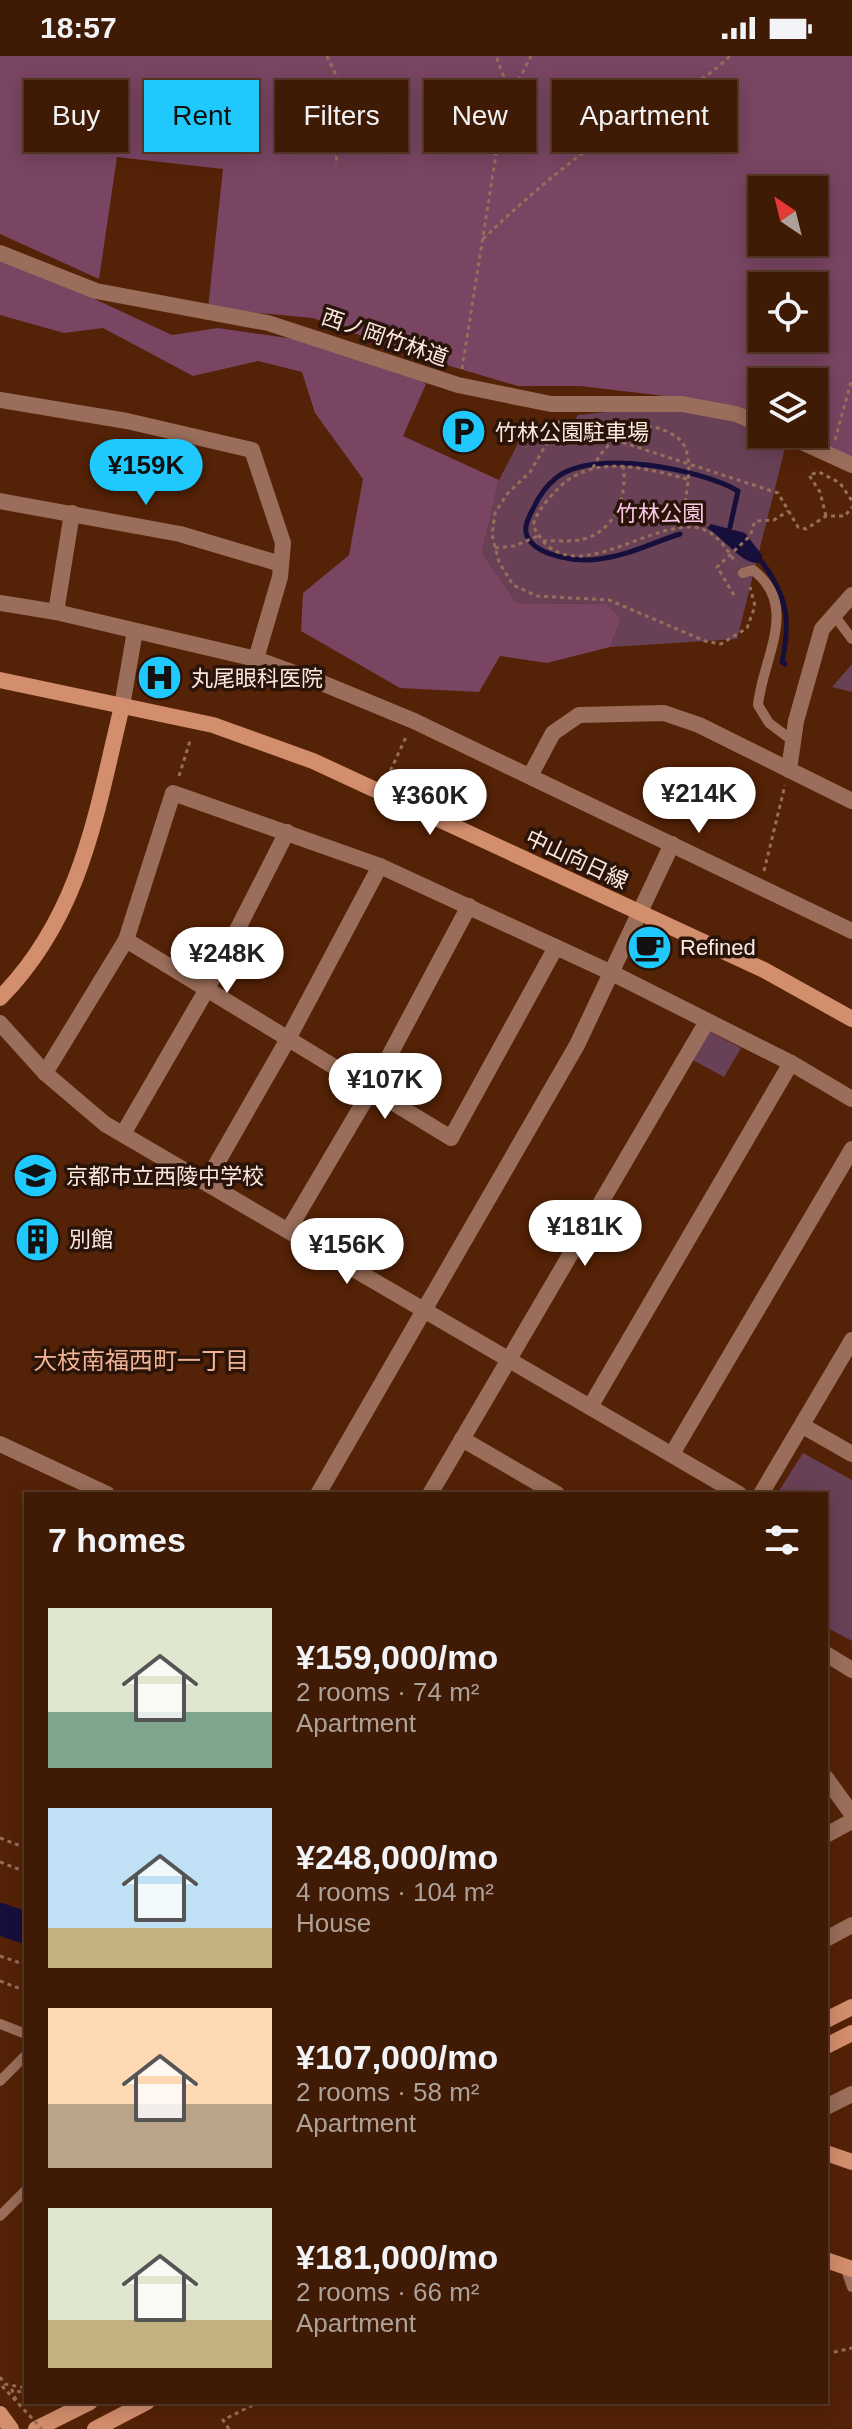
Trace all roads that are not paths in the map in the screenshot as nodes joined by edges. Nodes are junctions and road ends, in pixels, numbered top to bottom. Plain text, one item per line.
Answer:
1 (0, 253) edge
2 (0, 400) edge
3 (748, 419) edge
4 (814, 448) edge
5 (852, 465) edge
6 (0, 501) edge
7 (72, 513) junction
8 (281, 564) junction
9 (743, 573) road end
10 (852, 595) edge
11 (0, 603) edge
12 (56, 612) junction
13 (834, 615) junction
14 (135, 631) junction
15 (852, 639) edge
16 (256, 659) junction
17 (0, 680) edge
18 (122, 706) junction
19 (793, 741) junction
20 (789, 770) junction
21 (530, 776) junction
22 (852, 801) edge
23 (287, 832) junction
24 (672, 844) junction
25 (380, 866) junction
26 (469, 906) junction
27 (642, 913) junction
28 (852, 931) edge
29 (126, 940) junction
30 (556, 947) junction
31 (612, 973) junction
32 (207, 989) junction
33 (0, 998) edge
34 (852, 1019) edge
35 (0, 1023) edge
36 (706, 1023) junction
37 (288, 1039) junction
38 (791, 1063) junction
39 (45, 1073) junction
40 (371, 1090) junction
41 (852, 1099) edge
42 (123, 1134) junction
43 (852, 1149) edge
44 (206, 1182) junction
45 (289, 1229) junction
46 (425, 1308) junction
47 (852, 1340) edge
48 (508, 1359) junction
49 (590, 1407) junction
50 (803, 1426) junction
51 (462, 1439) junction
52 (0, 1444) edge
53 (672, 1454) junction
54 (852, 1454) edge
55 (103, 1492) edge
56 (319, 1492) edge
57 (431, 1492) edge
58 (554, 1492) edge
59 (736, 1492) edge
60 (762, 1492) edge
61 (828, 1655) edge
62 (851, 1667) edge
63 (828, 1781) edge
64 (852, 1814) edge
65 (852, 1821) edge
66 (828, 1834) edge
67 (852, 1925) edge
68 (828, 1938) edge
69 (852, 2007) edge
70 (828, 2019) edge
71 (0, 2024) edge
72 (24, 2033) edge
73 (852, 2033) edge
74 (828, 2045) edge
75 (24, 2057) edge
76 (0, 2081) edge
77 (852, 2094) edge
78 (828, 2106) edge
79 (828, 2154) edge
80 (852, 2162) edge
81 (24, 2192) edge
82 (0, 2216) edge
83 (828, 2261) edge
84 (849, 2268) edge
85 (852, 2287) edge
86 (86, 2404) edge
87 (143, 2404) edge
88 (0, 2414) edge
89 (11, 2429) edge
90 (39, 2429) edge
91 (95, 2429) edge

1 - 3 street, 西ノ岡竹林道
2 - 8 street
4 - 5 street
6 - 7 street
7 - 8 street
7 - 12 street
8 - 16 street
9 - 19 lane
10 - 13 street
11 - 12 street
12 - 14 street
13 - 15 lane
13 - 19 street
14 - 16 street
14 - 18 street
16 - 21 street
17 - 18 main road, 中山向日線
18 - 27 main road, 中山向日線
18 - 33 main road
19 - 20 street
20 - 21 street
20 - 22 street
21 - 24 street
23 - 25 street
23 - 29 street
23 - 32 street
24 - 27 street
24 - 28 street
25 - 26 street
25 - 37 street
26 - 30 street
26 - 40 street
27 - 31 street
27 - 34 main road, 中山向日線
29 - 32 street
29 - 39 street
30 - 31 street
30 - 40 street
31 - 36 street
31 - 46 street
32 - 37 street
32 - 42 street
35 - 39 street
36 - 38 street
36 - 48 street
37 - 40 street
37 - 44 street
38 - 41 street
38 - 49 street
39 - 42 street
40 - 45 street
42 - 44 street
43 - 53 street
44 - 45 street
45 - 46 street
46 - 48 street
46 - 56 street
47 - 50 street
48 - 49 street
48 - 51 street
49 - 53 street
50 - 54 street
50 - 60 street
51 - 57 street
51 - 58 street
52 - 55 street
53 - 59 street
61 - 62 street
63 - 64 street
65 - 66 street
67 - 68 street
69 - 70 main road
71 - 72 lane
73 - 74 main road
75 - 76 lane
77 - 78 street
79 - 80 main road
81 - 82 lane
83 - 84 main road
84 - 85 lane
86 - 90 main road
87 - 91 main road
88 - 89 main road

